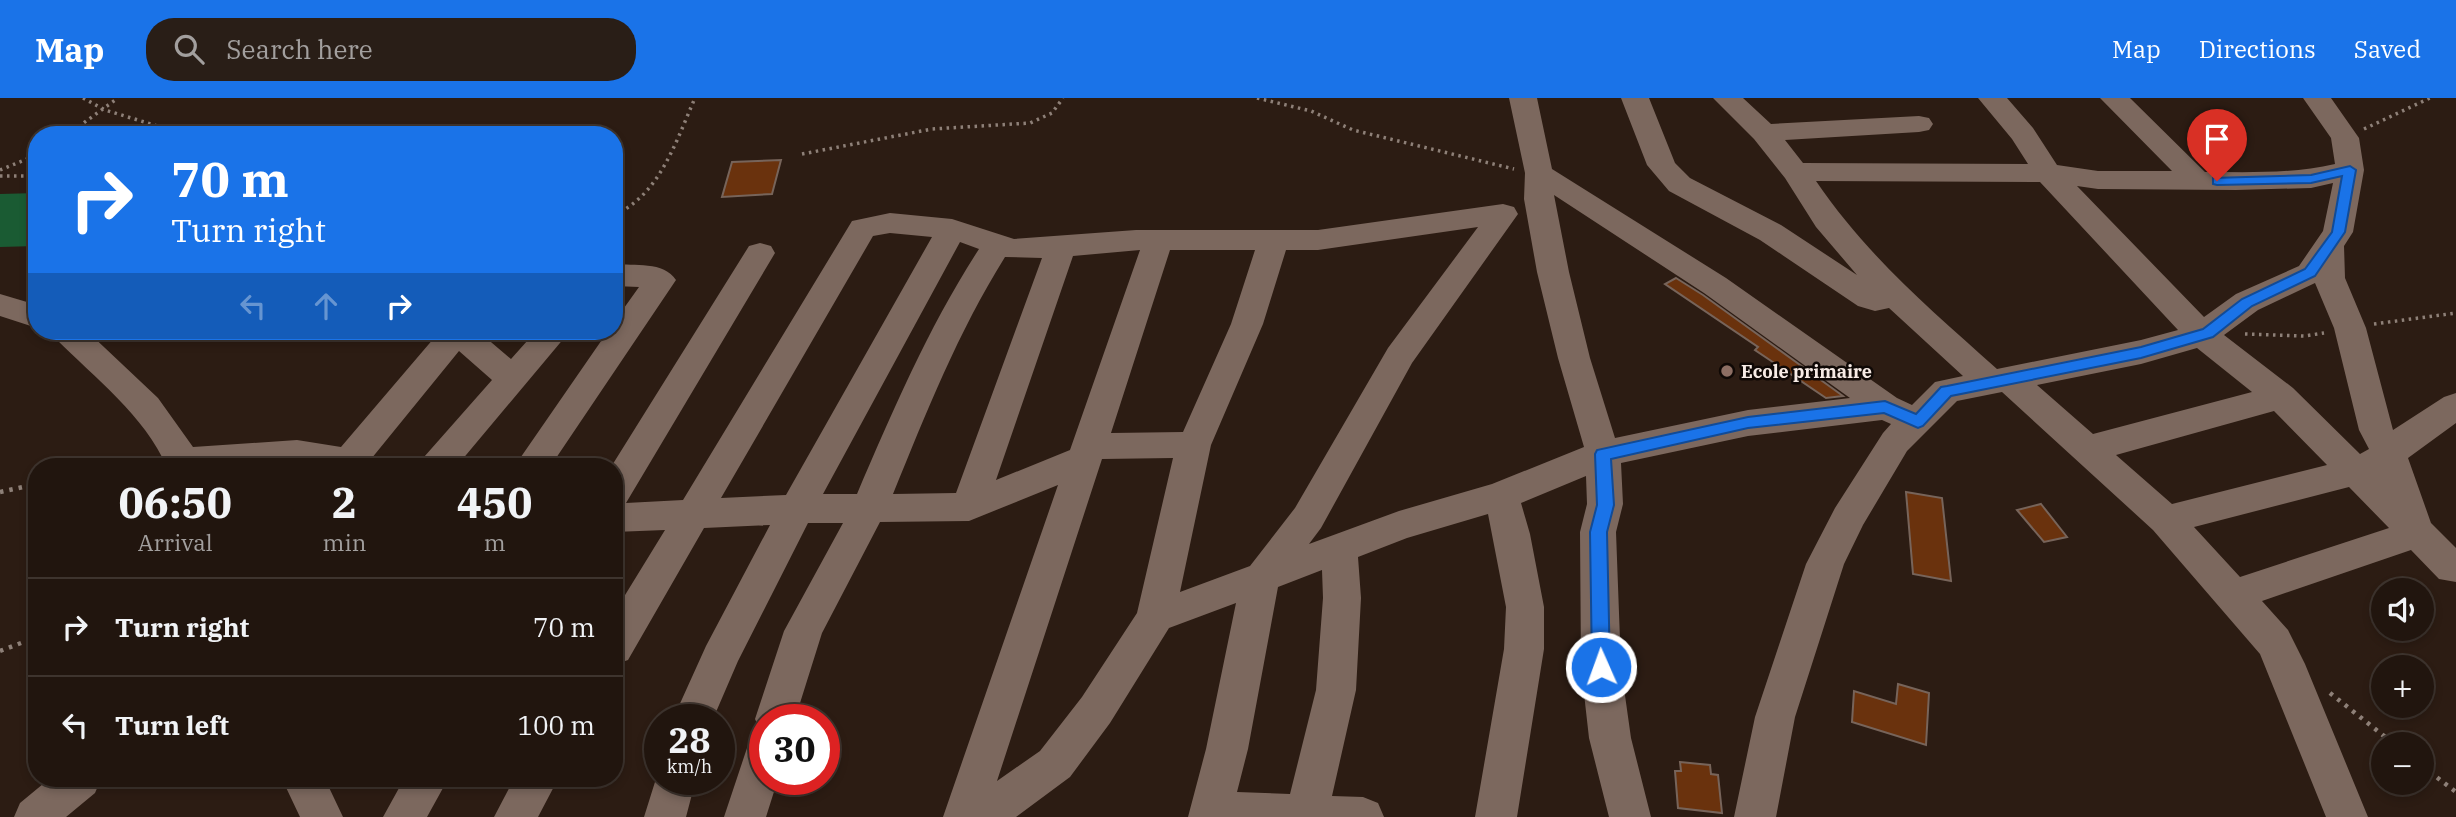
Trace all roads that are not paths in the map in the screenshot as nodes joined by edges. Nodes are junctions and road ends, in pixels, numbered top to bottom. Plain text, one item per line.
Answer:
1 (1523, 98) edge
2 (1635, 98) edge
3 (1727, 98) edge
4 (1992, 98) edge
5 (2114, 98) edge
6 (2317, 98) edge
7 (1919, 124) dead end
8 (1764, 132) junction
9 (2347, 154) junction
10 (1795, 172) junction
11 (2048, 173) junction
12 (2198, 181) junction
13 (1539, 186) junction
14 (1503, 214) junction
15 (952, 229) junction
16 (1157, 240) junction
17 (1273, 240) junction
18 (997, 245) junction
19 (2329, 246) junction
20 (1061, 247) junction
21 (761, 253) dead end
22 (623, 276) edge
23 (1894, 296) junction
24 (0, 305) edge
25 (28, 314) edge
26 (623, 334) edge
27 (2202, 335) junction
28 (76, 340) edge
29 (450, 340) edge
30 (468, 340) edge
31 (546, 340) edge
32 (619, 340) edge
33 (512, 378) junction
34 (2000, 381) junction
35 (2281, 397) junction
36 (2456, 406) edge
37 (1901, 415) junction
38 (1194, 445) junction
39 (2088, 449) junction
40 (1086, 452) junction
41 (1603, 454) junction
42 (2389, 454) junction
43 (180, 458) edge
44 (254, 458) edge
45 (333, 458) edge
46 (355, 458) edge
47 (444, 458) edge
48 (537, 458) edge
49 (2357, 471) junction
50 (623, 478) edge
51 (1501, 496) junction
52 (969, 508) junction
53 (797, 509) junction
54 (868, 510) junction
55 (693, 513) junction
56 (623, 517) edge
57 (2166, 520) junction
58 (2416, 534) junction
59 (1339, 547) junction
60 (2452, 568) dead end
61 (1264, 575) junction
62 (2234, 596) junction
63 (1154, 617) junction
64 (623, 633) edge
65 (700, 704) edge
66 (780, 704) edge
67 (71, 787) edge
68 (307, 787) edge
69 (422, 787) edge
70 (532, 787) edge
71 (670, 795) edge
72 (751, 795) edge
73 (1210, 814) edge
74 (1308, 816) edge
75 (35, 817) edge
76 (322, 817) edge
77 (404, 817) edge
78 (515, 817) edge
79 (664, 817) edge
80 (744, 817) edge
81 (964, 817) edge
82 (982, 817) edge
83 (1363, 817) edge
84 (1496, 817) edge
85 (1630, 817) edge
86 (1755, 817) edge
87 (2347, 817) edge

1 - 13 street
2 - 23 street
3 - 8 street
4 - 11 street
5 - 12 street
6 - 9 street
7 - 8 street
8 - 10 street
9 - 12 street
9 - 19 street
10 - 11 street
10 - 23 street
11 - 12 street
11 - 27 street
13 - 14 street
13 - 37 street
13 - 41 street
14 - 17 street
14 - 61 street
15 - 18 street
15 - 53 street
15 - 55 street
16 - 17 street
16 - 20 street
16 - 40 street
17 - 38 street
18 - 20 street
18 - 54 street
19 - 27 street
19 - 42 street
20 - 52 street
21 - 50 street
22 - 26 street
23 - 34 street
24 - 25 street
27 - 34 street
27 - 35 street
28 - 43 street
29 - 46 street
30 - 33 street
31 - 33 street
32 - 48 street
33 - 47 street
34 - 37 street
34 - 39 street
35 - 39 street
35 - 49 street
36 - 42 street
37 - 41 street
37 - 86 street
38 - 40 street
38 - 63 street
39 - 57 street
40 - 52 street
40 - 81 street
41 - 51 street
41 - 85 street
42 - 49 street
42 - 58 street
44 - 45 street
49 - 57 street
49 - 58 street
51 - 59 street
51 - 84 street
52 - 54 street
53 - 54 street
53 - 55 street
53 - 65 street
54 - 66 street
55 - 56 street
55 - 64 street
57 - 62 street
58 - 60 street
58 - 62 street
59 - 61 street
59 - 74 street
61 - 63 street
61 - 73 street
62 - 87 street
63 - 82 street
67 - 75 street
68 - 76 street
69 - 77 street
70 - 78 street
71 - 79 street
72 - 80 street
73 - 74 street
74 - 83 street

